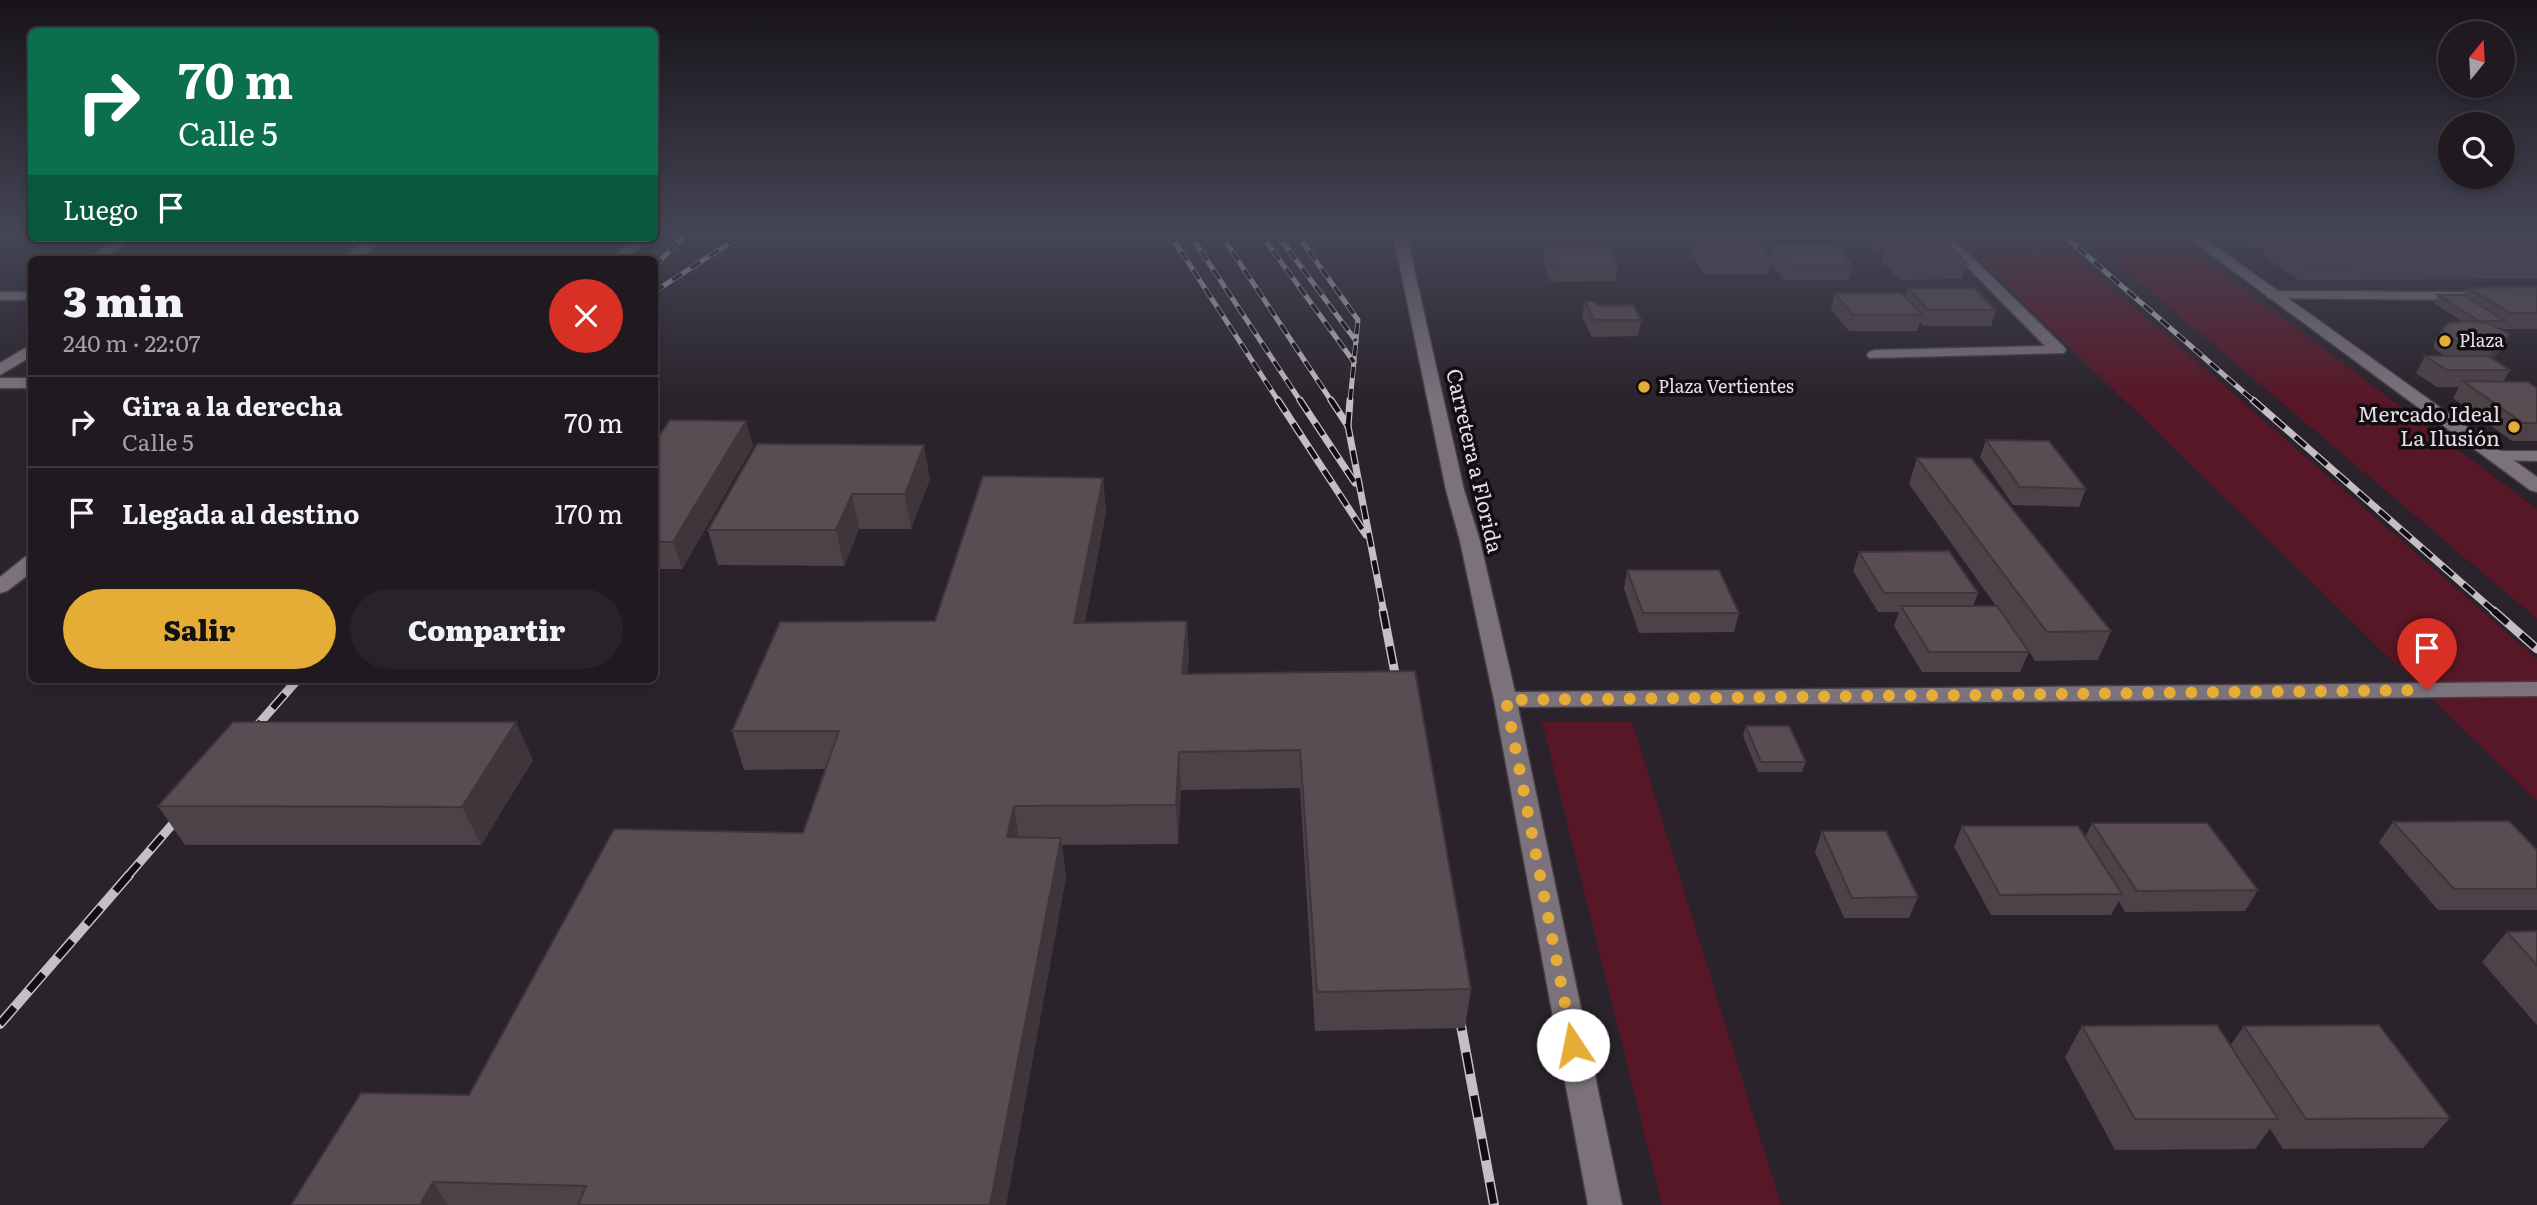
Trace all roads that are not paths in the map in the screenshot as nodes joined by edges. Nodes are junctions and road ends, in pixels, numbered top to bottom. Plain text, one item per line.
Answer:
1 (1411, 289) edge
2 (1997, 289) edge
3 (2265, 289) edge
4 (2273, 295) junction
5 (0, 296) edge
6 (28, 296) edge
7 (2482, 296) edge
8 (28, 352) edge
9 (1875, 355) dead end
10 (0, 370) edge
11 (0, 383) edge
12 (28, 383) edge
13 (2496, 456) junction
14 (2537, 456) edge
15 (2537, 486) edge
16 (28, 564) edge
17 (0, 587) edge
18 (2537, 689) edge
19 (1506, 700) junction
20 (1605, 1205) edge

1 - 19 main road, Carretera a Florida
2 - 9 main road
3 - 4 main road
4 - 7 main road
4 - 13 main road
5 - 6 main road
8 - 10 main road
11 - 12 main road
13 - 14 main road
13 - 15 main road
16 - 17 main road
18 - 19 main road
19 - 20 main road, Carretera a Florida

